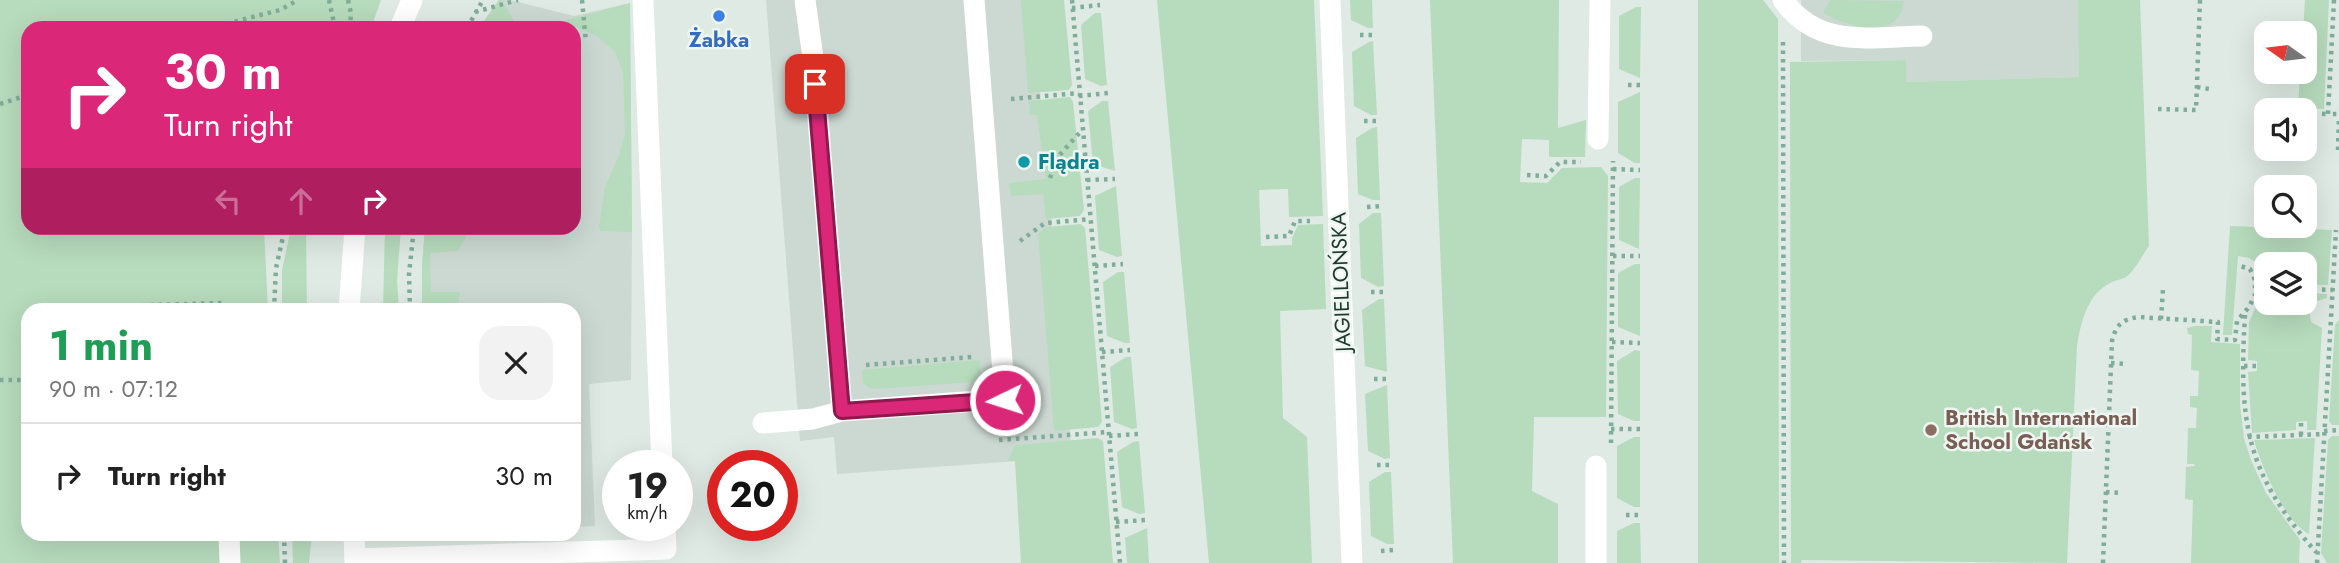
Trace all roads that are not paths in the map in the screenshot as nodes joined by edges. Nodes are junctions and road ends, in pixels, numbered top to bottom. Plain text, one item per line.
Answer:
1 (412, 0) edge
2 (643, 0) edge
3 (805, 0) edge
4 (974, 0) edge
5 (1330, 0) edge
6 (1600, 0) edge
7 (1783, 0) edge
8 (403, 21) edge
9 (1922, 36) dead end
10 (1606, 144) road end
11 (354, 235) edge
12 (350, 303) edge
13 (842, 411) junction
14 (763, 423) dead end
15 (665, 450) edge
16 (1604, 460) road end
17 (229, 541) edge
18 (354, 541) edge
19 (665, 541) edge
20 (355, 561) edge
21 (230, 563) edge
22 (1352, 563) edge
23 (1596, 563) edge

1 - 8 street
2 - 15 street
3 - 13 street
4 - 13 street
5 - 22 street, JAGIELLOŃSKA
6 - 10 street
7 - 9 street
11 - 12 street
13 - 14 street
16 - 23 street
17 - 21 street
18 - 20 street
19 - 20 street

